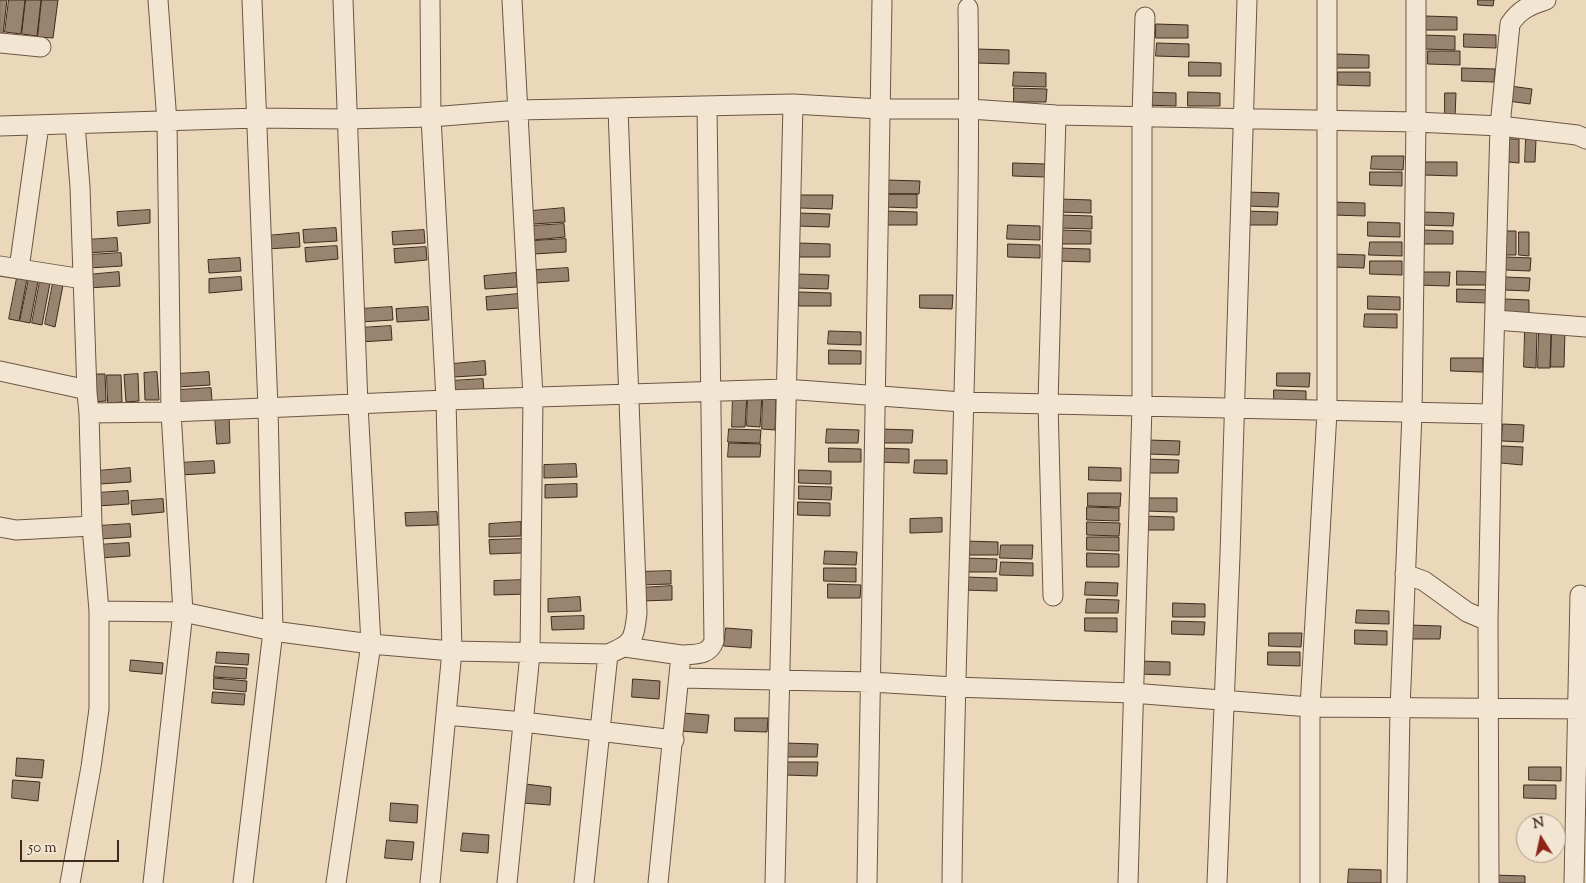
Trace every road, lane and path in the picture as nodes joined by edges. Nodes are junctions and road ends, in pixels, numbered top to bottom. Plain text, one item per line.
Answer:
1 (158, 0) edge
2 (252, 0) edge
3 (343, 0) edge
4 (430, 0) edge
5 (512, 0) edge
6 (882, 0) edge
7 (1247, 0) edge
8 (1328, 0) edge
9 (1416, 0) edge
10 (1546, 0) edge
11 (968, 8) dead end
12 (1146, 17) dead end
13 (0, 43) edge
14 (41, 47) dead end
15 (793, 104) junction
16 (707, 106) junction
17 (618, 109) junction
18 (880, 109) junction
19 (970, 109) junction
20 (519, 110) junction
21 (1056, 114) junction
22 (431, 116) junction
23 (1142, 116) junction
24 (257, 118) junction
25 (346, 119) junction
26 (1242, 119) junction
27 (1326, 119) junction
28 (167, 122) junction
29 (1416, 122) junction
30 (76, 124) junction
31 (39, 125) junction
32 (0, 126) edge
33 (1500, 126) junction
34 (1586, 140) edge
35 (0, 266) edge
36 (19, 269) junction
37 (83, 279) junction
38 (1496, 320) junction
39 (1586, 327) edge
40 (0, 370) edge
41 (785, 389) junction
42 (711, 390) junction
43 (87, 393) junction
44 (874, 394) junction
45 (628, 395) junction
46 (533, 396) junction
47 (446, 400) junction
48 (962, 402) junction
49 (1048, 403) junction
50 (358, 404) junction
51 (1142, 406) junction
52 (1234, 407) junction
53 (268, 408) junction
54 (171, 412) junction
55 (1327, 412) junction
56 (89, 413) junction
57 (1412, 413) junction
58 (1492, 414) junction
59 (92, 526) junction
60 (0, 527) edge
61 (1405, 574) junction
62 (1580, 595) dead end
63 (1053, 596) dead end
64 (98, 611) junction
65 (182, 612) junction
66 (1488, 621) junction
67 (273, 631) junction
68 (371, 644) junction
69 (626, 647) junction
70 (452, 651) junction
71 (530, 654) junction
72 (608, 654) junction
73 (681, 655) junction
74 (680, 678) junction
75 (780, 682) junction
76 (871, 682) junction
77 (954, 687) junction
78 (1132, 693) junction
79 (1225, 698) junction
80 (1310, 707) junction
81 (1488, 707) junction
82 (1581, 708) edge
83 (1400, 709) junction
84 (446, 715) junction
85 (523, 722) junction
86 (600, 730) junction
87 (674, 740) junction
88 (70, 883) edge
89 (153, 883) edge
90 (244, 883) edge
91 (336, 883) edge
92 (430, 883) edge
93 (507, 883) edge
94 (584, 883) edge
95 (658, 883) edge
96 (775, 883) edge
97 (867, 883) edge
98 (952, 883) edge
99 (1128, 883) edge
100 (1217, 883) edge
101 (1310, 883) edge
102 (1398, 883) edge
103 (1489, 883) edge
104 (1574, 883) edge

1 - 28 street
2 - 24 street
3 - 25 street
4 - 22 street
5 - 20 street
6 - 18 street
7 - 26 street
8 - 27 street
9 - 29 street
10 - 33 street
11 - 19 street
12 - 23 street
13 - 14 street
15 - 16 street
15 - 18 street
15 - 41 street
16 - 17 street
16 - 42 street
17 - 20 street
17 - 45 street
18 - 19 street
18 - 44 street
19 - 21 street
19 - 48 street
20 - 22 street
20 - 46 street
21 - 23 street
21 - 49 street
22 - 25 street
22 - 47 street
23 - 26 street
23 - 51 street
24 - 25 street
24 - 28 street
24 - 53 street
25 - 50 street
26 - 27 street
26 - 52 street
27 - 29 street
27 - 55 street
28 - 30 street
28 - 54 street
29 - 33 street
29 - 57 street
30 - 31 street
30 - 37 street
31 - 32 street
31 - 36 street
33 - 34 street
33 - 38 street
35 - 36 street
36 - 37 street
37 - 43 street
38 - 39 street
38 - 58 street
40 - 43 street
41 - 42 street
41 - 44 street
41 - 75 street
42 - 45 street
42 - 73 street
43 - 56 street
44 - 48 street
44 - 76 street
45 - 46 street
45 - 69 street
46 - 47 street
46 - 71 street
47 - 50 street
47 - 70 street
48 - 49 street
48 - 77 street
49 - 51 street
49 - 63 street
50 - 53 street
50 - 68 street
51 - 52 street
51 - 78 street
52 - 55 street
52 - 79 street
53 - 54 street
53 - 67 street
54 - 56 street
54 - 65 street
55 - 57 street
55 - 80 street
56 - 59 street
57 - 58 street
57 - 61 street
58 - 66 street
59 - 60 street
59 - 64 street
61 - 66 street
61 - 83 street
62 - 82 street
64 - 65 street
64 - 88 street
65 - 67 street
65 - 89 street
66 - 81 street
67 - 68 street
67 - 90 street
68 - 70 street
68 - 91 street
69 - 72 street
69 - 73 street
70 - 71 street
70 - 84 street
71 - 72 street
71 - 85 street
72 - 86 street
73 - 74 street
74 - 75 street
74 - 87 street
75 - 76 street
75 - 96 street
76 - 77 street
76 - 97 street
77 - 78 street
77 - 98 street
78 - 79 street
78 - 99 street
79 - 80 street
79 - 100 street
80 - 83 street
80 - 101 street
81 - 82 street
81 - 83 street
81 - 103 street
82 - 104 street
83 - 102 street
84 - 85 street
84 - 92 street
85 - 86 street
85 - 93 street
86 - 87 street
86 - 94 street
87 - 95 street

